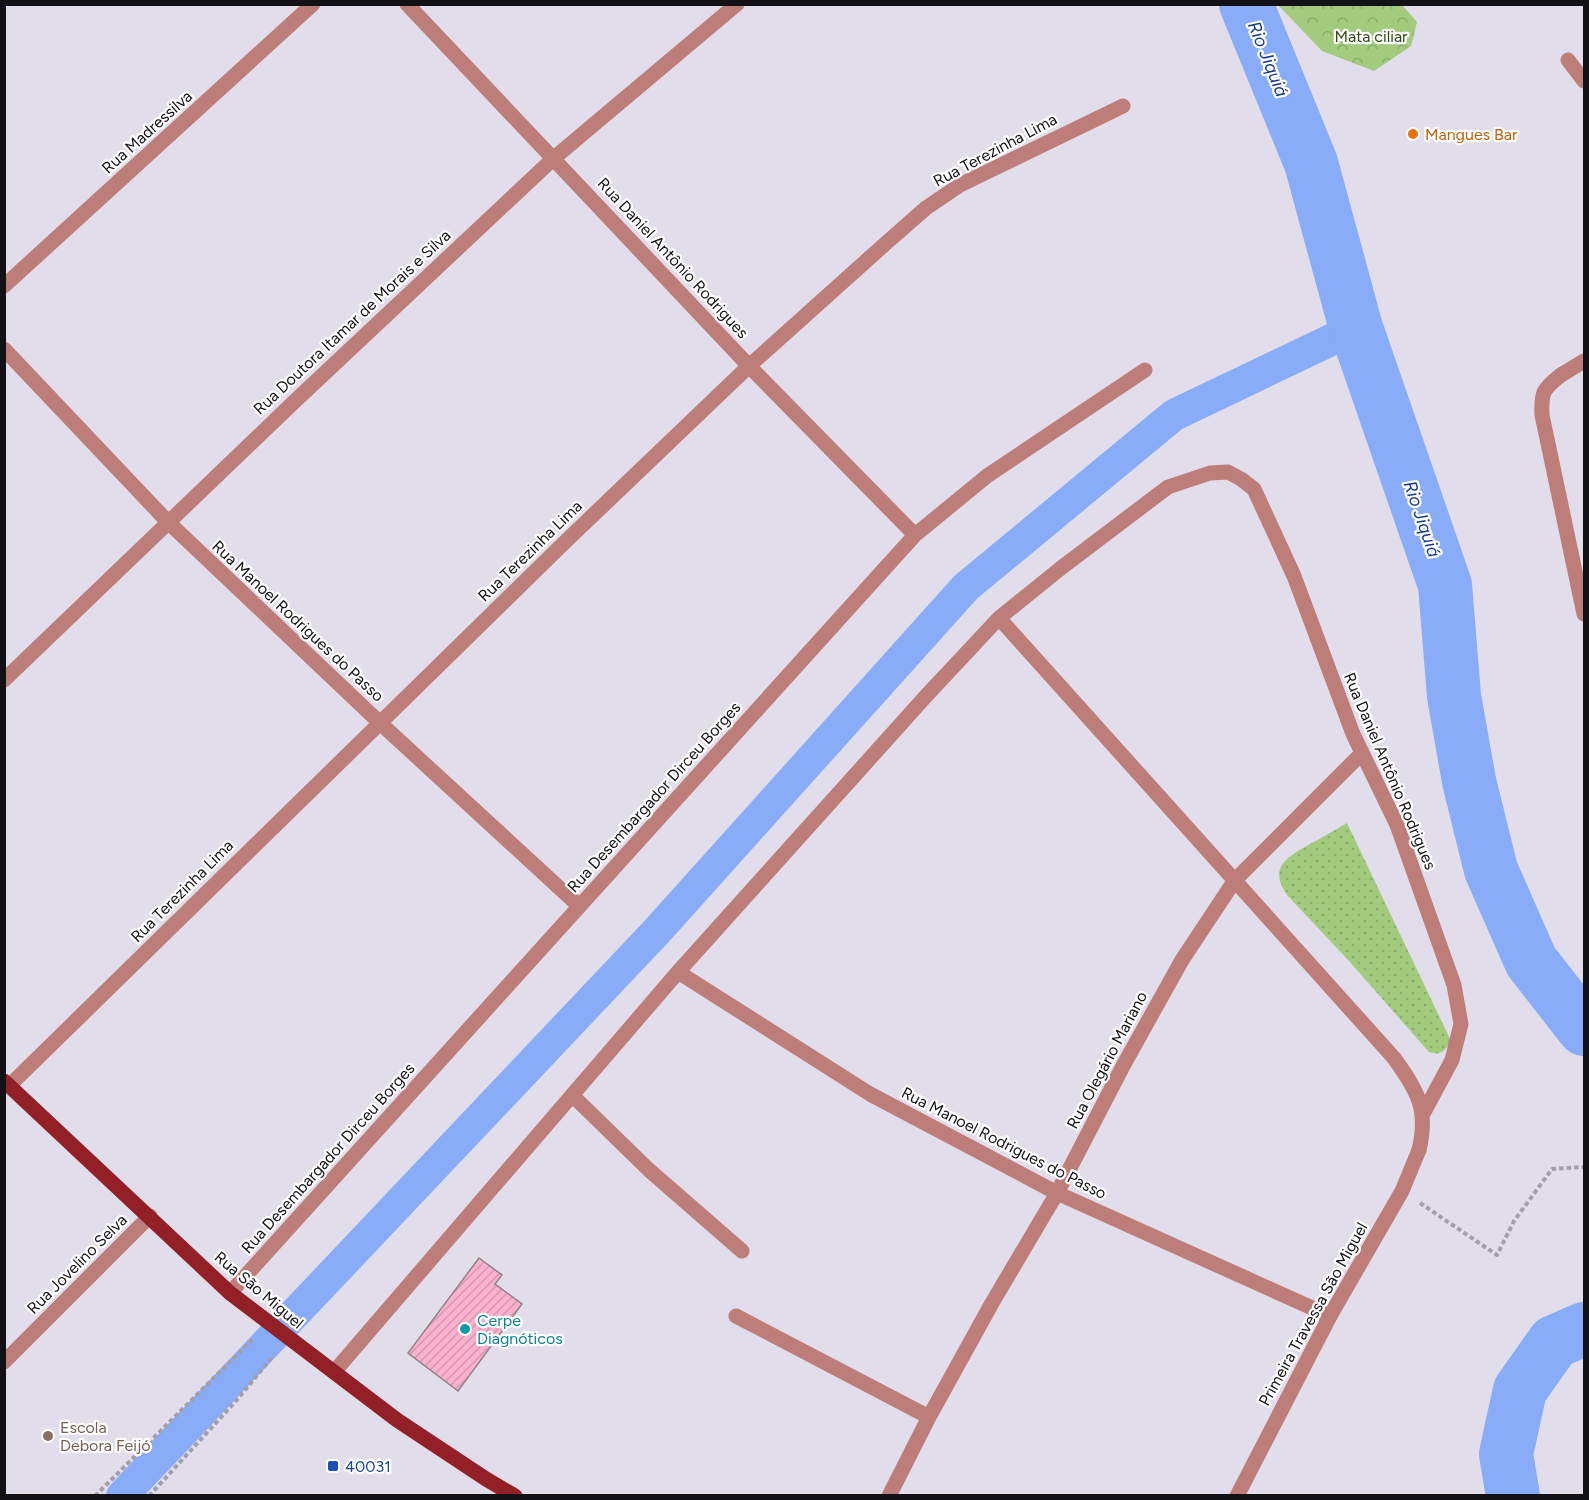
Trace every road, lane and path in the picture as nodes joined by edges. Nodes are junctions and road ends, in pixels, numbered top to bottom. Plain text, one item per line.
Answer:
1 (313, 4) edge
2 (407, 4) edge
3 (737, 4) edge
4 (1568, 60) dead end
5 (1584, 81) edge
6 (1123, 106) dead end
7 (554, 158) junction
8 (4, 286) edge
9 (4, 349) edge
10 (1584, 361) edge
11 (749, 366) junction
12 (1145, 370) dead end
13 (168, 522) junction
14 (915, 535) junction
15 (1584, 614) edge
16 (999, 618) junction
17 (4, 680) edge
18 (379, 722) junction
19 (1362, 753) junction
20 (1235, 880) junction
21 (579, 906) junction
22 (678, 972) junction
23 (7, 1084) edge
24 (572, 1095) junction
25 (1423, 1114) junction
26 (1419, 1150) joint
27 (1584, 1167) edge
28 (1402, 1191) junction
29 (1057, 1193) junction
30 (150, 1216) junction
31 (742, 1251) dead end
32 (230, 1293) junction
33 (736, 1316) dead end
34 (1330, 1316) junction
35 (277, 1329) junction
36 (4, 1362) edge
37 (334, 1372) junction
38 (929, 1417) junction
39 (95, 1496) edge
40 (148, 1496) edge
41 (515, 1496) edge
42 (889, 1496) edge
43 (1237, 1496) edge

1 - 8 street, Rua Madressilva
2 - 7 street, Rua Daniel Antônio Rodrigues
3 - 7 street, Rua Doutora Itamar de Morais e Silva
4 - 5 street
6 - 11 street, Rua Terezinha Lima
7 - 11 street, Rua Daniel Antônio Rodrigues
7 - 13 street, Rua Doutora Itamar de Morais e Silva
9 - 13 street, Rua Manoel Rodrigues do Passo
10 - 15 street
11 - 14 street, Rua Daniel Antônio Rodrigues
11 - 18 street, Rua Terezinha Lima
12 - 14 street, Rua Desembargador Dirceu Borges
13 - 17 street, Rua Doutora Itamar de Morais e Silva
13 - 18 street, Rua Manoel Rodrigues do Passo
14 - 21 street, Rua Desembargador Dirceu Borges
16 - 19 street, Rua Daniel Antônio Rodrigues
16 - 20 street, Rua Daniel Antônio Rodrigues
16 - 22 street
18 - 21 street, Rua Manoel Rodrigues do Passo
18 - 23 street, Rua Terezinha Lima
19 - 20 street, Rua Olegário Mariano
19 - 25 street, Rua Daniel Antônio Rodrigues
20 - 25 street, Rua Daniel Antônio Rodrigues
20 - 29 street, Rua Olegário Mariano
21 - 32 street, Rua Desembargador Dirceu Borges
22 - 24 street
22 - 29 street, Rua Manoel Rodrigues do Passo
23 - 30 main road, Rua São Miguel
24 - 31 street
24 - 37 street
25 - 26 street, Rua Daniel Antônio Rodrigues
26 - 28 street, Primeira Travessa São Miguel
27 - 28 path
28 - 34 street, Primeira Travessa São Miguel
29 - 34 street, Rua Manoel Rodrigues do Passo
29 - 38 street, Rua Olegário Mariano
30 - 32 main road, Rua São Miguel
30 - 36 street, Rua Jovelino Selva
32 - 35 main road, Rua São Miguel
33 - 38 street
34 - 43 street, Primeira Travessa São Miguel
35 - 37 main road, Rua São Miguel
35 - 39 path
35 - 40 path
37 - 41 main road, Rua São Miguel
38 - 42 street, Rua Olegário Mariano

